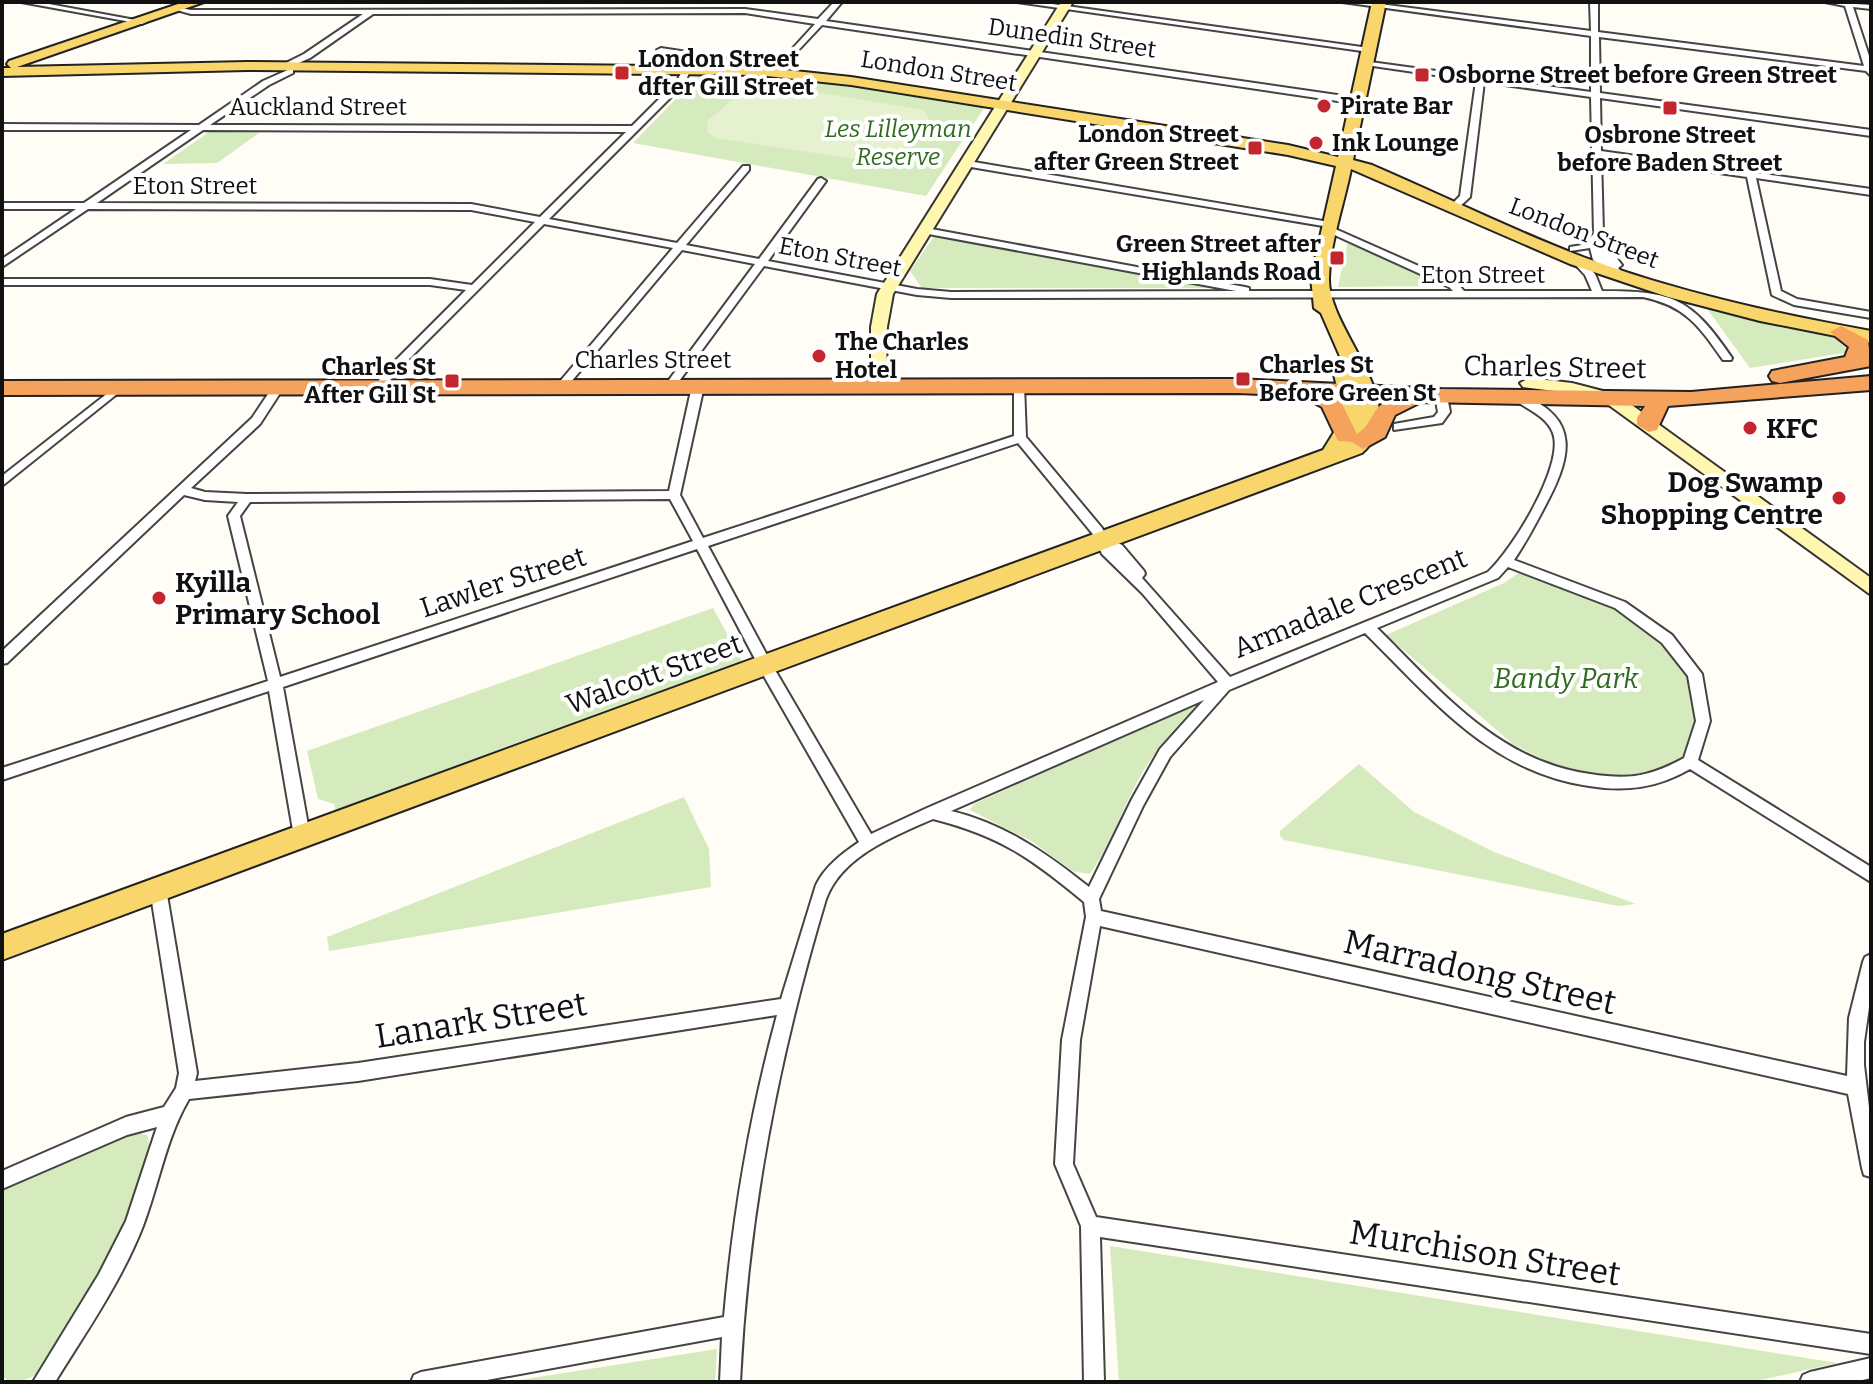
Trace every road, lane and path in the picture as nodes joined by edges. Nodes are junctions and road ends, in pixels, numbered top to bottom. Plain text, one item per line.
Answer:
1 (25, 2) edge
2 (385, 2) edge
3 (838, 2) edge
4 (1021, 2) edge
5 (1346, 2) edge
6 (1594, 2) edge
7 (1829, 2) edge
8 (1375, 3) edge
9 (1847, 3) edge
10 (1065, 5) edge
11 (192, 7) edge
12 (1871, 7) edge
13 (371, 11) junction
14 (142, 22) junction
15 (820, 22) junction
16 (1595, 33) junction
17 (71, 46) junction
18 (661, 50) dead end
19 (1035, 53) junction
20 (1368, 56) junction
21 (49, 64) junction
22 (2, 67) edge
23 (287, 69) junction
24 (687, 69) junction
25 (725, 69) junction
26 (1870, 71) edge
27 (776, 72) junction
28 (1480, 80) junction
29 (1595, 95) junction
30 (1358, 101) junction
31 (1003, 105) junction
32 (2, 127) edge
33 (201, 127) junction
34 (634, 129) junction
35 (1871, 133) edge
36 (1597, 153) junction
37 (1344, 159) junction
38 (968, 164) junction
39 (746, 168) dead end
40 (1751, 175) junction
41 (821, 181) dead end
42 (1871, 192) edge
43 (1458, 205) junction
44 (2, 206) edge
45 (87, 206) junction
46 (543, 221) junction
47 (1331, 228) junction
48 (926, 231) junction
49 (1596, 244) junction
50 (679, 247) junction
51 (1574, 254) junction
52 (761, 263) junction
53 (2, 264) edge
54 (1621, 272) junction
55 (2, 282) edge
56 (890, 287) junction
57 (475, 288) junction
58 (1321, 294) junction
59 (1602, 294) junction
60 (1249, 295) junction
61 (1463, 296) junction
62 (1871, 315) edge
63 (1871, 327) edge
64 (1841, 332) junction
65 (1871, 337) edge
66 (1727, 358) dead end
67 (1862, 361) edge
68 (1871, 383) edge
69 (877, 385) junction
70 (670, 386) junction
71 (698, 386) junction
72 (278, 387) junction
73 (380, 387) junction
74 (561, 387) junction
75 (1020, 387) junction
76 (1356, 387) junction
77 (2, 388) edge
78 (118, 388) junction
79 (1304, 388) junction
80 (1430, 395) junction
81 (1527, 395) junction
82 (1572, 398) junction
83 (1612, 399) junction
84 (1661, 399) junction
85 (1649, 425) junction
86 (1398, 427) dead end
87 (1020, 438) junction
88 (1355, 439) junction
89 (2, 482) edge
90 (181, 490) junction
91 (674, 495) junction
92 (247, 498) junction
93 (1761, 516) junction
94 (1102, 540) junction
95 (700, 542) junction
96 (1508, 562) junction
97 (1871, 588) edge
98 (1871, 604) edge
99 (1368, 628) junction
100 (2, 659) edge
101 (766, 665) junction
102 (275, 683) junction
103 (1228, 684) junction
104 (1690, 762) junction
105 (2, 774) edge
106 (932, 812) junction
107 (302, 836) junction
108 (867, 842) junction
109 (1871, 875) edge
110 (158, 889) junction
111 (1092, 908) junction
112 (2, 947) edge
113 (1871, 962) edge
114 (786, 1006) junction
115 (1853, 1086) junction
116 (184, 1091) junction
117 (170, 1114) junction
118 (1871, 1168) edge
119 (2, 1180) edge
120 (1090, 1226) junction
121 (732, 1325) junction
122 (1871, 1344) edge
123 (1871, 1368) edge
124 (43, 1382) edge
125 (421, 1382) edge
126 (730, 1382) edge
127 (1094, 1382) edge
128 (1810, 1382) edge

1 - 14 street
2 - 13 street
3 - 15 street
4 - 10 street
5 - 8 street
6 - 16 street
7 - 9 street
8 - 16 street
8 - 20 main road
9 - 12 street
9 - 26 street
10 - 19 main road
10 - 20 street
11 - 13 street, Dunedin Street
11 - 14 main road
13 - 15 street, Dunedin Street
13 - 23 street
14 - 17 main road
15 - 19 street, Dunedin Street
15 - 27 street
16 - 26 street
16 - 29 street
17 - 21 main road
17 - 22 main road
18 - 25 street, London Street
19 - 30 street, Dunedin Street
19 - 31 main road
20 - 28 street
20 - 30 main road
21 - 22 main road, London Street
21 - 23 main road, London Street
23 - 24 main road, London Street
23 - 33 street
24 - 25 main road, London Street
24 - 34 street
25 - 27 main road, London Street
27 - 31 main road, London Street
28 - 29 street
28 - 43 street
29 - 35 street
29 - 36 street
30 - 37 main road
31 - 37 main road, London Street
31 - 38 main road
32 - 33 street, Auckland Street
33 - 34 street, Auckland Street
33 - 45 street
34 - 46 street
36 - 40 street
36 - 49 street
37 - 43 main road, London Street
37 - 47 main road
38 - 47 street
38 - 48 main road
39 - 50 street
40 - 42 street
40 - 62 street
41 - 52 street
43 - 51 main road, London Street
44 - 45 street, Eton Street
45 - 46 street, Eton Street
45 - 53 street
46 - 50 street, Eton Street
46 - 57 street
47 - 58 main road
47 - 61 street
48 - 56 main road
48 - 60 street
49 - 51 main road, London Street
49 - 54 main road, London Street
49 - 54 street
50 - 52 street, Eton Street
50 - 74 street
51 - 54 main road, London Street
51 - 59 street
52 - 56 street, Eton Street
52 - 70 street
54 - 59 street
54 - 63 main road, London Street
54 - 64 main road, London Street
55 - 57 street
56 - 60 street, Eton Street
56 - 69 main road
57 - 73 street
58 - 60 street, Eton Street
58 - 61 street, Eton Street
58 - 76 main road
59 - 61 street, Eton Street
59 - 66 street, Eton Street
64 - 65 main road, London Street
64 - 67 highway
67 - 81 highway, Charles Street
68 - 84 highway, Charles Street
69 - 71 highway, Charles Street
69 - 75 highway, Charles Street
70 - 71 highway, Charles Street
70 - 74 highway, Charles Street
71 - 91 street
72 - 73 highway, Charles Street
72 - 78 highway, Charles Street
72 - 90 street
73 - 74 highway, Charles Street
75 - 79 highway, Charles Street
75 - 87 street
76 - 79 highway, Charles Street
76 - 80 highway, Charles Street
76 - 81 highway, Charles Street
76 - 88 main road
77 - 78 highway, Charles Street
78 - 89 street
79 - 88 highway
80 - 81 highway, Charles Street
80 - 86 street
80 - 88 highway
81 - 82 highway, Charles Street
81 - 83 main road
81 - 96 street, Armadale Crescent
82 - 83 highway, Charles Street
82 - 93 main road
83 - 84 highway, Charles Street
83 - 85 main road
84 - 85 highway
85 - 93 main road
87 - 94 street
87 - 95 street, Lawler Street
88 - 94 main road, Walcott Street
90 - 92 street
90 - 100 street
91 - 92 street
91 - 95 street
92 - 102 street
93 - 97 main road
93 - 98 main road
94 - 101 main road, Walcott Street
94 - 103 street
95 - 101 street
95 - 102 street, Lawler Street
96 - 99 street, Armadale Crescent
96 - 104 street
99 - 103 street, Armadale Crescent
99 - 104 street
101 - 107 main road, Walcott Street
101 - 108 street
102 - 105 street, Lawler Street
102 - 107 street
103 - 106 street
103 - 111 street, Armadale Crescent
104 - 109 street
106 - 108 street
106 - 111 street
107 - 110 main road, Walcott Street
108 - 114 street
110 - 112 main road, Walcott Street
110 - 116 street
111 - 115 street, Marradong Street
111 - 120 street, Armadale Crescent
113 - 115 street
114 - 116 street, Lanark Street
114 - 121 street
115 - 118 street
116 - 117 street
117 - 119 street
117 - 124 street
120 - 122 street, Murchison Street
120 - 127 street, Armadale Crescent
121 - 125 street
121 - 126 street
123 - 128 street

